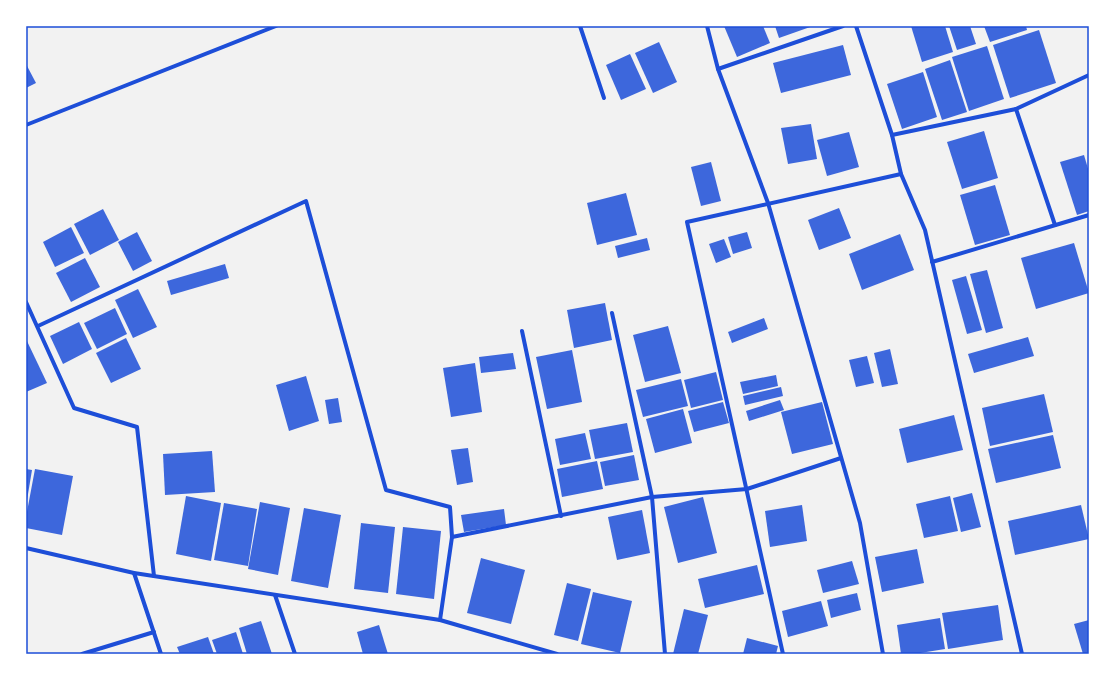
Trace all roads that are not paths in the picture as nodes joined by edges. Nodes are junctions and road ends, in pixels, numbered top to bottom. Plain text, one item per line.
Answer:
1 (276, 26) edge
2 (580, 26) edge
3 (707, 26) edge
4 (843, 26) edge
5 (856, 26) edge
6 (718, 70) junction
7 (1089, 76) edge
8 (604, 98) dead end
9 (1016, 109) junction
10 (26, 125) edge
11 (892, 135) junction
12 (902, 174) junction
13 (768, 203) junction
14 (1089, 215) edge
15 (1055, 225) junction
16 (932, 262) junction
17 (26, 302) edge
18 (612, 313) dead end
19 (38, 326) junction
20 (522, 331) dead end
21 (841, 458) junction
22 (747, 489) junction
23 (652, 497) junction
24 (560, 516) junction
25 (452, 537) junction
26 (26, 548) edge
27 (134, 573) junction
28 (154, 576) junction
29 (275, 594) junction
30 (440, 620) junction
31 (154, 632) junction
32 (82, 654) edge
33 (161, 654) edge
34 (295, 654) edge
35 (557, 654) edge
36 (665, 654) edge
37 (783, 654) edge
38 (883, 654) edge
39 (1022, 654) edge

1 - 10 street
2 - 8 street
3 - 6 street
4 - 6 street
5 - 11 street
6 - 13 street
7 - 9 street
9 - 11 street
9 - 15 street
11 - 12 street
12 - 13 street
12 - 16 street
13 - 21 street
13 - 22 street
14 - 15 street
15 - 16 street
16 - 39 street
17 - 19 street
18 - 23 street
19 - 25 street
19 - 28 street
20 - 24 street
21 - 22 street
21 - 38 street
22 - 23 street
22 - 37 street
23 - 24 street
23 - 36 street
24 - 25 street
25 - 30 street
26 - 27 street
27 - 28 street
27 - 31 street
28 - 29 street
29 - 30 street
29 - 34 street
30 - 35 street
31 - 32 street
31 - 33 street

